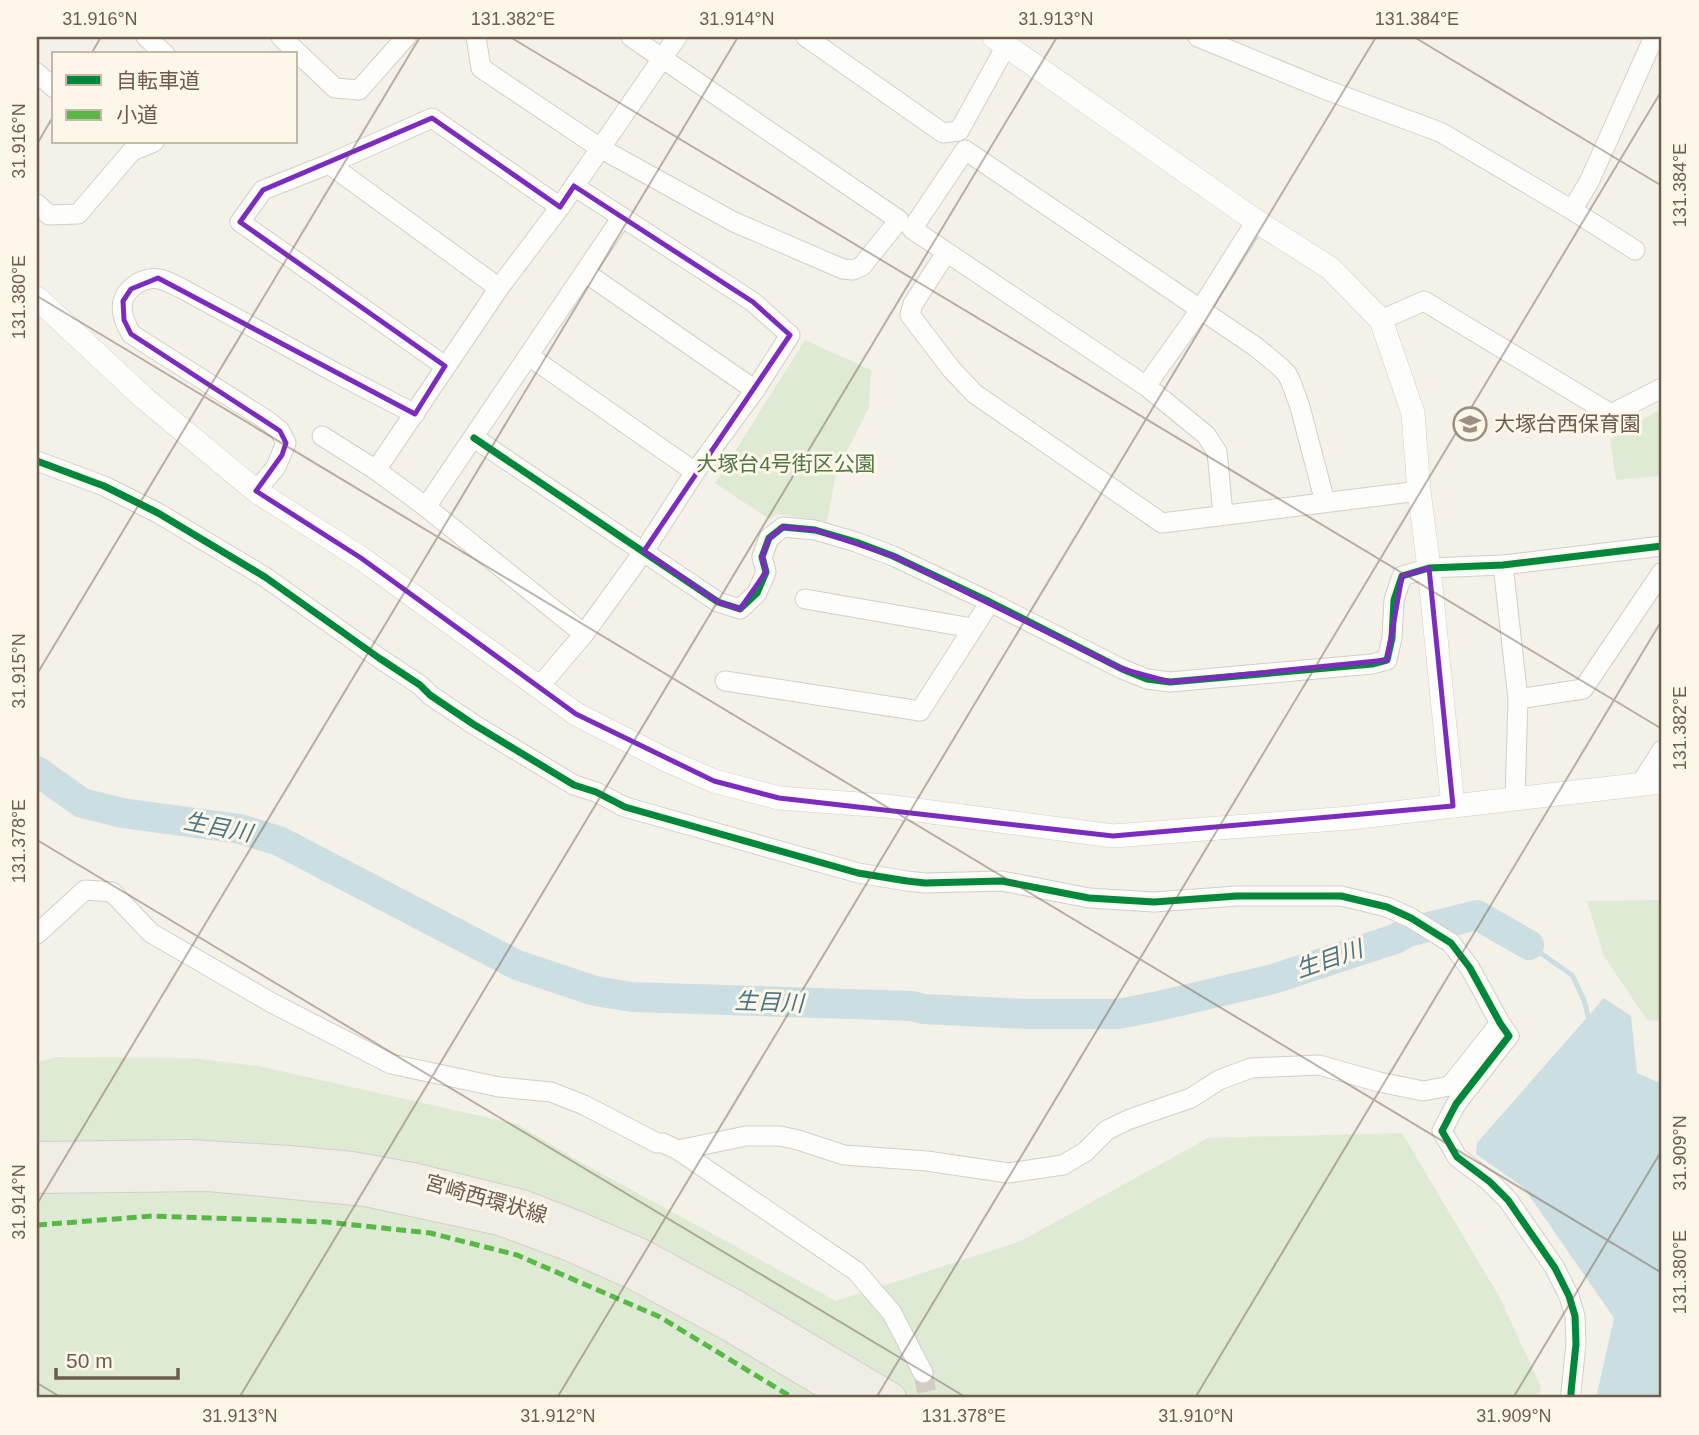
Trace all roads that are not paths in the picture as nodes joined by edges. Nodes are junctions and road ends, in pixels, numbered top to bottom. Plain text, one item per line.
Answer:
1 (146, 37) edge
2 (281, 37) edge
3 (406, 37) edge
4 (476, 37) edge
5 (631, 37) edge
6 (677, 37) edge
7 (806, 37) edge
8 (1198, 37) edge
9 (1654, 37) edge
10 (1000, 41) edge
11 (163, 52) edge
12 (297, 52) edge
13 (298, 53) edge
14 (662, 58) junction
15 (37, 72) edge
16 (52, 86) edge
17 (117, 144) edge
18 (148, 144) edge
19 (600, 148) junction
20 (132, 151) junction
21 (329, 164) junction
22 (574, 186) junction
23 (37, 204) edge
24 (560, 207) junction
25 (1572, 210) junction
26 (622, 218) junction
27 (1256, 221) junction
28 (1634, 250) dead end
29 (946, 253) junction
30 (586, 273) junction
31 (499, 288) junction
32 (37, 298) edge
33 (1200, 310) junction
34 (1381, 320) junction
35 (528, 356) junction
36 (445, 366) junction
37 (1146, 386) junction
38 (1662, 388) edge
39 (755, 390) junction
40 (415, 414) junction
41 (322, 436) dead end
42 (474, 438) junction
43 (37, 461) edge
44 (376, 470) junction
45 (695, 472) junction
46 (256, 491) junction
47 (1419, 491) junction
48 (1325, 502) junction
49 (426, 507) junction
50 (1223, 514) junction
51 (1662, 546) edge
52 (644, 551) junction
53 (1503, 565) junction
54 (1429, 568) junction
55 (1662, 572) edge
56 (805, 599) dead end
57 (990, 602) junction
58 (972, 628) junction
59 (584, 634) junction
60 (725, 681) dead end
61 (538, 688) junction
62 (1518, 699) junction
63 (1662, 750) edge
64 (1651, 784) edge
65 (1515, 799) junction
66 (1453, 806) junction
67 (37, 934) edge
68 (1500, 1023) junction
69 (678, 1150) junction
70 (37, 1157) edge
71 (37, 1178) edge
72 (923, 1373) tunnel mouth
73 (850, 1398) edge
74 (891, 1398) edge
75 (1571, 1398) edge

1 - 11 street
2 - 12 street
3 - 13 street
4 - 19 street
5 - 14 street
6 - 14 street
7 - 10 street
8 - 25 street
9 - 25 street
10 - 27 street
14 - 19 street
14 - 19 street
15 - 16 street
17 - 20 street
18 - 20 street
19 - 22 street
20 - 23 street
21 - 24 street
21 - 31 street
21 - 36 street
22 - 24 street
22 - 26 street
24 - 31 street
25 - 28 street
26 - 30 street
26 - 39 street
27 - 33 street
27 - 34 street
29 - 33 street
29 - 37 street
29 - 50 street
30 - 35 street
30 - 39 street
31 - 36 street
32 - 46 street
33 - 37 street
33 - 48 street
34 - 38 street
34 - 47 street
35 - 42 street
35 - 45 street
36 - 40 street
37 - 50 street
39 - 45 street
40 - 44 street
40 - 46 street
41 - 44 street
42 - 49 street
42 - 52 street
43 - 68 street
44 - 49 street
45 - 52 street
46 - 61 street
47 - 48 street
47 - 54 street
48 - 50 street
49 - 59 street
51 - 53 street
52 - 57 street
52 - 59 street
53 - 54 street
53 - 62 street
54 - 57 street
54 - 66 street
55 - 62 street
56 - 58 street
57 - 58 street
58 - 60 street
59 - 61 street
61 - 66 street
62 - 65 street
63 - 64 street
64 - 65 street
65 - 66 street
67 - 69 street
68 - 69 street
68 - 75 street
69 - 72 street
70 - 74 main road, 宮崎西環状線
71 - 73 main road, 宮崎西環状線

